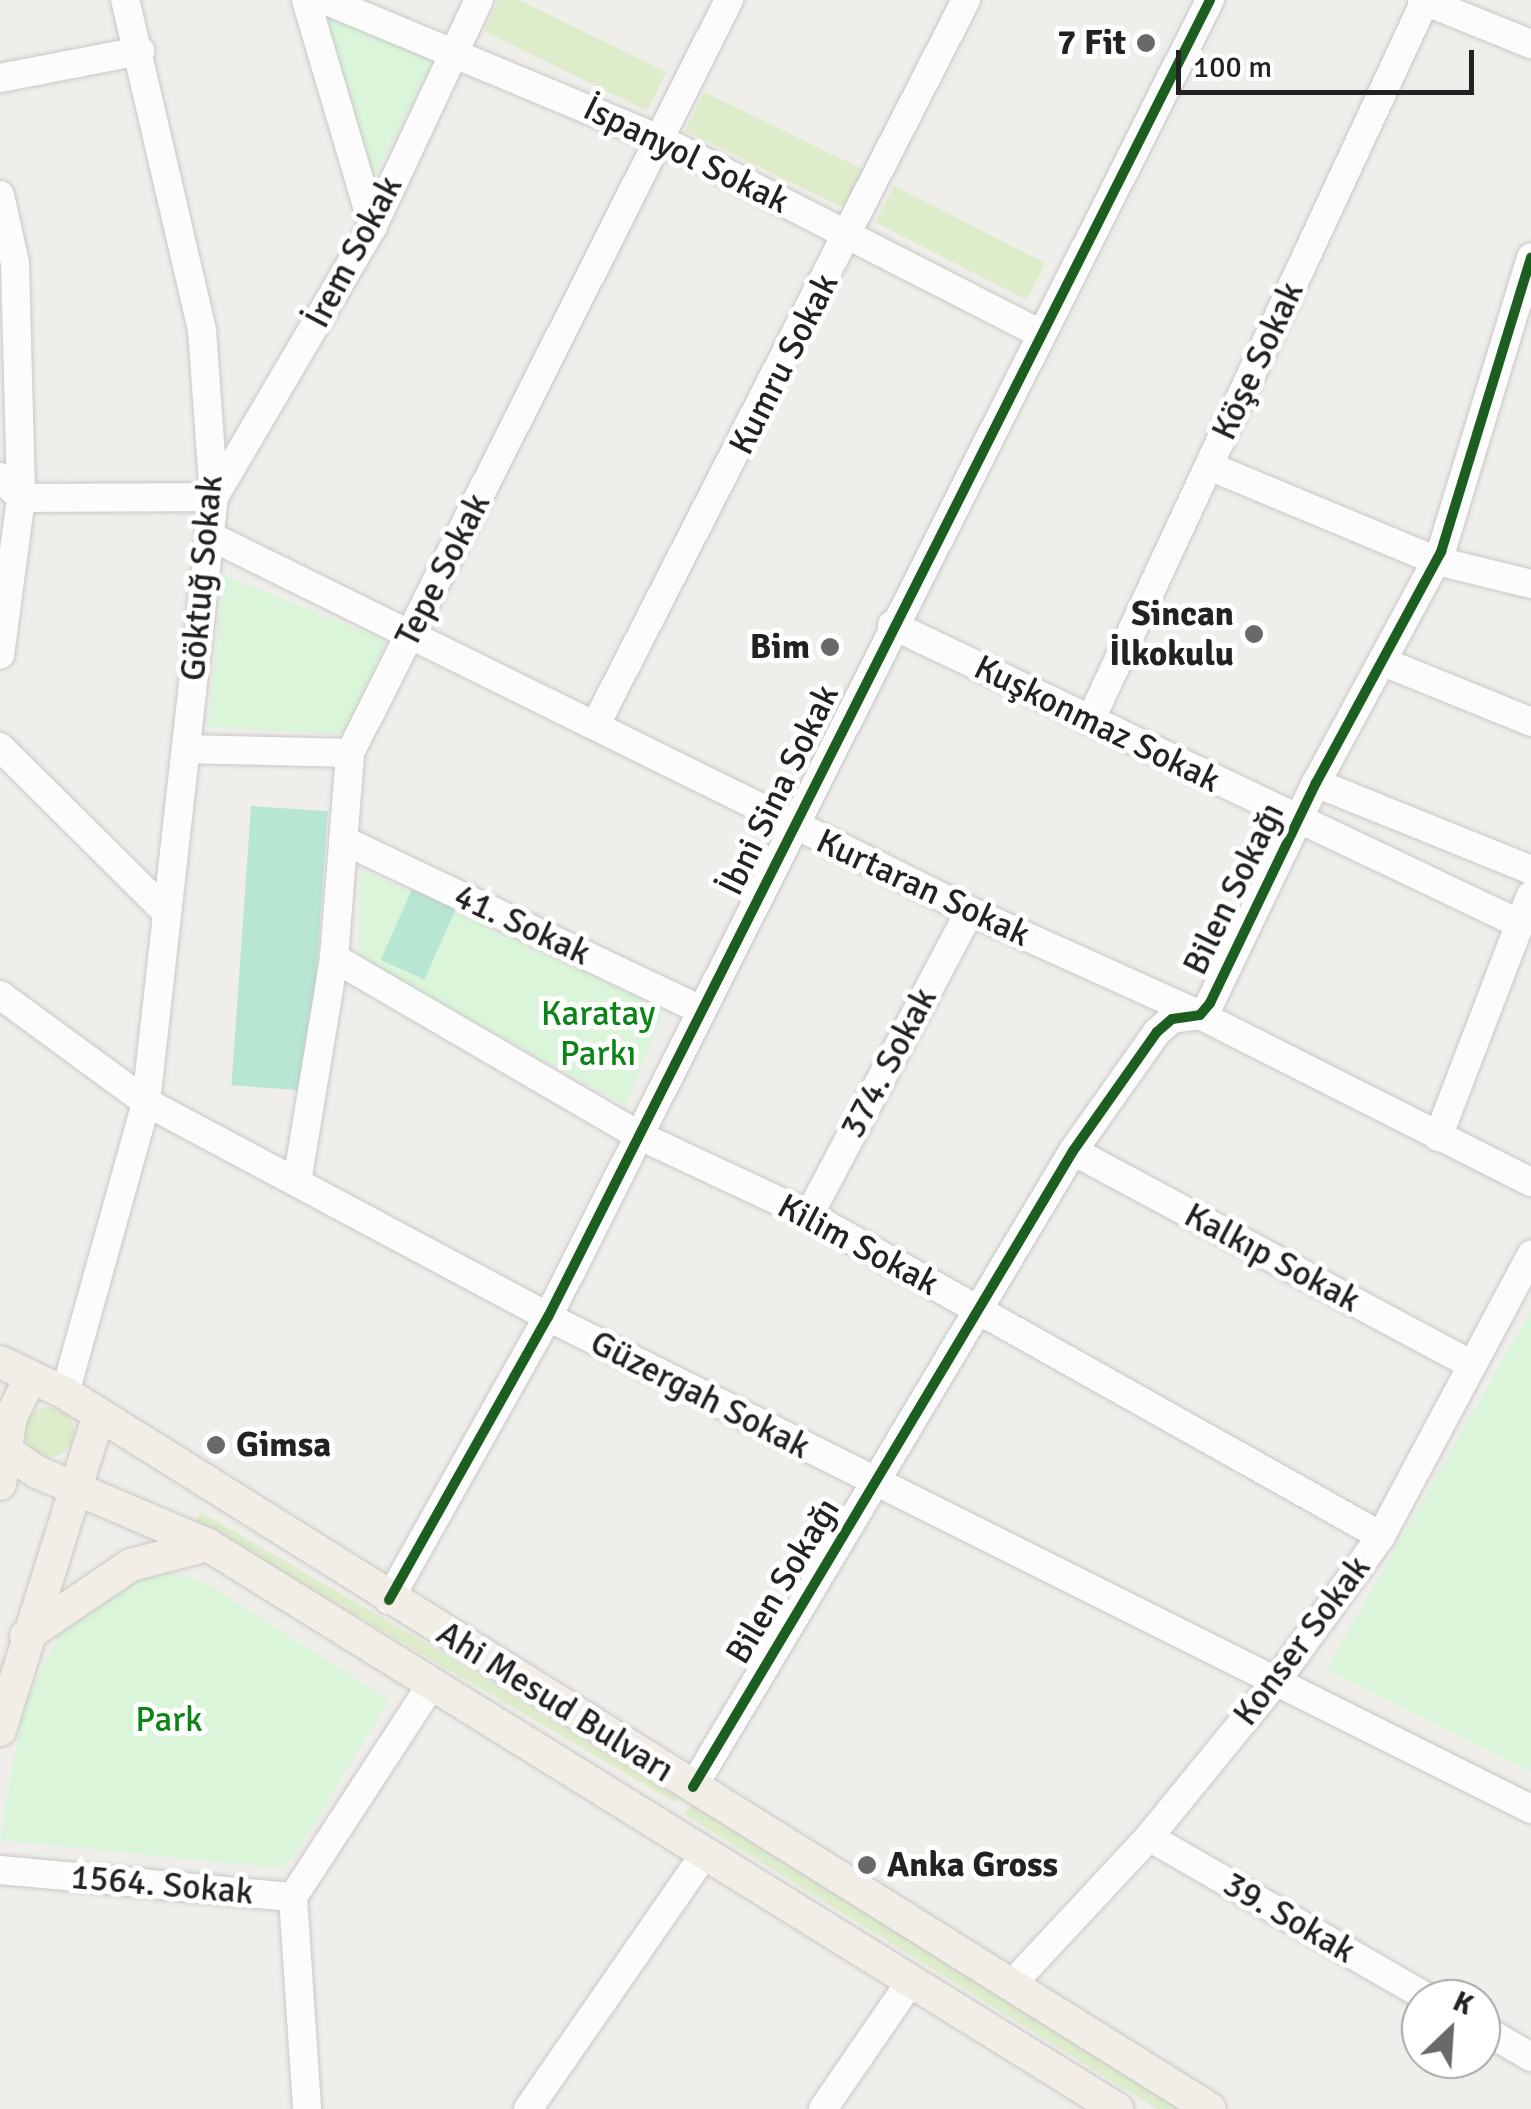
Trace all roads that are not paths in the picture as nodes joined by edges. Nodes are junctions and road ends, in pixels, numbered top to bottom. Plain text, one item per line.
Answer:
1 (125, 0) edge
2 (306, 0) edge
3 (325, 0) edge
4 (478, 0) edge
5 (729, 0) edge
6 (966, 0) edge
7 (1210, 0) edge
8 (1424, 1) edge
9 (1531, 44) edge
10 (454, 49) junction
11 (140, 51) junction
12 (0, 78) edge
13 (662, 140) junction
14 (0, 194) edge
15 (373, 226) junction
16 (850, 236) junction
17 (1531, 257) edge
18 (1527, 287) edge
19 (1038, 332) junction
20 (1209, 466) junction
21 (0, 477) edge
22 (214, 497) junction
23 (21, 498) junction
24 (210, 536) junction
25 (1437, 560) junction
26 (1531, 584) edge
27 (892, 625) junction
28 (412, 632) junction
29 (0, 656) edge
30 (1386, 663) junction
31 (1090, 721) junction
32 (1531, 722) edge
33 (596, 724) junction
34 (0, 747) edge
35 (186, 748) junction
36 (350, 753) junction
37 (1316, 783) junction
38 (1297, 821) junction
39 (792, 825) junction
40 (344, 840) junction
41 (1531, 870) edge
42 (1531, 895) edge
43 (970, 911) junction
44 (168, 913) junction
45 (1520, 924) junction
46 (334, 958) junction
47 (0, 995) edge
48 (701, 1010) junction
49 (1200, 1015) junction
50 (146, 1102) junction
51 (638, 1135) junction
52 (1438, 1137) junction
53 (1072, 1151) junction
54 (297, 1182) junction
55 (1531, 1182) edge
56 (809, 1215) junction
57 (1531, 1255) edge
58 (978, 1310) junction
59 (548, 1317) junction
60 (0, 1362) edge
61 (1472, 1365) junction
62 (31, 1377) junction
63 (65, 1393) junction
64 (99, 1414) junction
65 (2, 1449) edge
66 (0, 1484) edge
67 (872, 1484) junction
68 (76, 1486) junction
69 (1381, 1536) junction
70 (208, 1545) junction
71 (389, 1600) junction
72 (26, 1636) junction
73 (432, 1684) junction
74 (1274, 1684) junction
75 (0, 1730) edge
76 (693, 1787) junction
77 (1531, 1809) edge
78 (1149, 1837) junction
79 (705, 1853) junction
80 (0, 1870) edge
81 (292, 1897) junction
82 (912, 1982) junction
83 (1401, 1982) edge
84 (1012, 1984) junction
85 (1501, 2040) edge
86 (1531, 2057) edge
87 (1111, 2107) edge
88 (307, 2109) edge
89 (528, 2109) edge
90 (823, 2109) edge
91 (1210, 2109) edge

1 - 11 street, Göktuğ Sokak
2 - 15 street
3 - 10 street, İspanyol Sokak
4 - 10 street, İrem Sokak
5 - 13 street, Tepe Sokak
6 - 16 street, Kumru Sokak
7 - 19 street, İbni Sina Sokak
8 - 9 street
8 - 20 street, Köşe Sokak
10 - 13 street, İspanyol Sokak
10 - 15 street, İrem Sokak
11 - 12 street
11 - 22 street, Göktuğ Sokak
13 - 16 street, İspanyol Sokak
13 - 28 street, Tepe Sokak
14 - 23 street
15 - 22 street, İrem Sokak
16 - 19 street, İspanyol Sokak
16 - 33 street, Kumru Sokak
17 - 18 street, Bilen Sokağı
18 - 25 street, Bilen Sokağı
19 - 27 street, İbni Sina Sokak
20 - 25 street
20 - 31 street, Köşe Sokak
21 - 23 street
22 - 23 street
22 - 24 street, Göktuğ Sokak
23 - 29 street
24 - 28 street, Kurtaran Sokak
24 - 35 street, Göktuğ Sokak
25 - 26 street
25 - 30 street, Bilen Sokağı
27 - 31 street, Kuşkonmaz Sokak
27 - 39 street, İbni Sina Sokak
28 - 33 street, Kurtaran Sokak
28 - 36 street, Tepe Sokak
30 - 32 street
30 - 37 street, Bilen Sokağı
31 - 38 street, Kuşkonmaz Sokak
33 - 39 street, Kurtaran Sokak
34 - 44 street
35 - 36 street
35 - 44 street, Göktuğ Sokak
36 - 40 street, Tepe Sokak
37 - 38 street, Bilen Sokağı
37 - 41 street
38 - 45 street, Kuşkonmaz Sokak
38 - 49 street, Bilen Sokağı
39 - 43 street, Kurtaran Sokak
39 - 48 street, İbni Sina Sokak
40 - 46 street, Tepe Sokak
40 - 48 street, 41. Sokak
42 - 45 street
43 - 49 street, Kurtaran Sokak
43 - 56 street, 374. Sokak
44 - 50 street, Göktuğ Sokak
45 - 52 street
46 - 51 street, Kilim Sokak
46 - 54 street, Tepe Sokak
47 - 50 street, Güzergah Sokak
48 - 51 street, İbni Sina Sokak
49 - 52 street, Kurtaran Sokak
49 - 53 street, Bilen Sokağı
50 - 54 street, Güzergah Sokak
50 - 63 street, Göktuğ Sokak
51 - 56 street, Kilim Sokak
51 - 59 street, İbni Sina Sokak
52 - 55 street, Kurtaran Sokak
53 - 58 street, Bilen Sokağı
53 - 61 street, Kalkıp Sokak
54 - 59 street, Güzergah Sokak
56 - 58 street, Kilim Sokak
57 - 61 street, Konser Sokak
58 - 67 street, Bilen Sokağı
58 - 69 street, Kilim Sokak
59 - 67 street, Güzergah Sokak
59 - 71 street, İbni Sina Sokak
60 - 62 main road, Ahi Mesud Bulvarı
61 - 69 street, Konser Sokak
62 - 63 main road, Ahi Mesud Bulvarı
62 - 65 main road
63 - 64 main road, Ahi Mesud Bulvarı
64 - 68 main road
64 - 71 main road, Ahi Mesud Bulvarı
65 - 66 main road
65 - 68 main road, Ahi Mesud Bulvarı
67 - 74 street, Güzergah Sokak
67 - 76 street, Bilen Sokağı
68 - 70 main road, Ahi Mesud Bulvarı
68 - 72 main road
69 - 74 street, Konser Sokak
70 - 72 main road
70 - 73 main road, Ahi Mesud Bulvarı
71 - 76 main road, Ahi Mesud Bulvarı
72 - 75 main road
73 - 79 main road, Ahi Mesud Bulvarı
73 - 81 street
74 - 77 street, Güzergah Sokak
74 - 78 street, Konser Sokak
76 - 84 main road, Ahi Mesud Bulvarı
78 - 83 street, 39. Sokak
78 - 84 street, Konser Sokak
79 - 82 main road, Ahi Mesud Bulvarı
79 - 89 street
80 - 81 street, 1564. Sokak
81 - 88 street, 1564. Sokak
82 - 87 main road, Ahi Mesud Bulvarı
82 - 90 street
84 - 91 main road, Ahi Mesud Bulvarı
85 - 86 street

